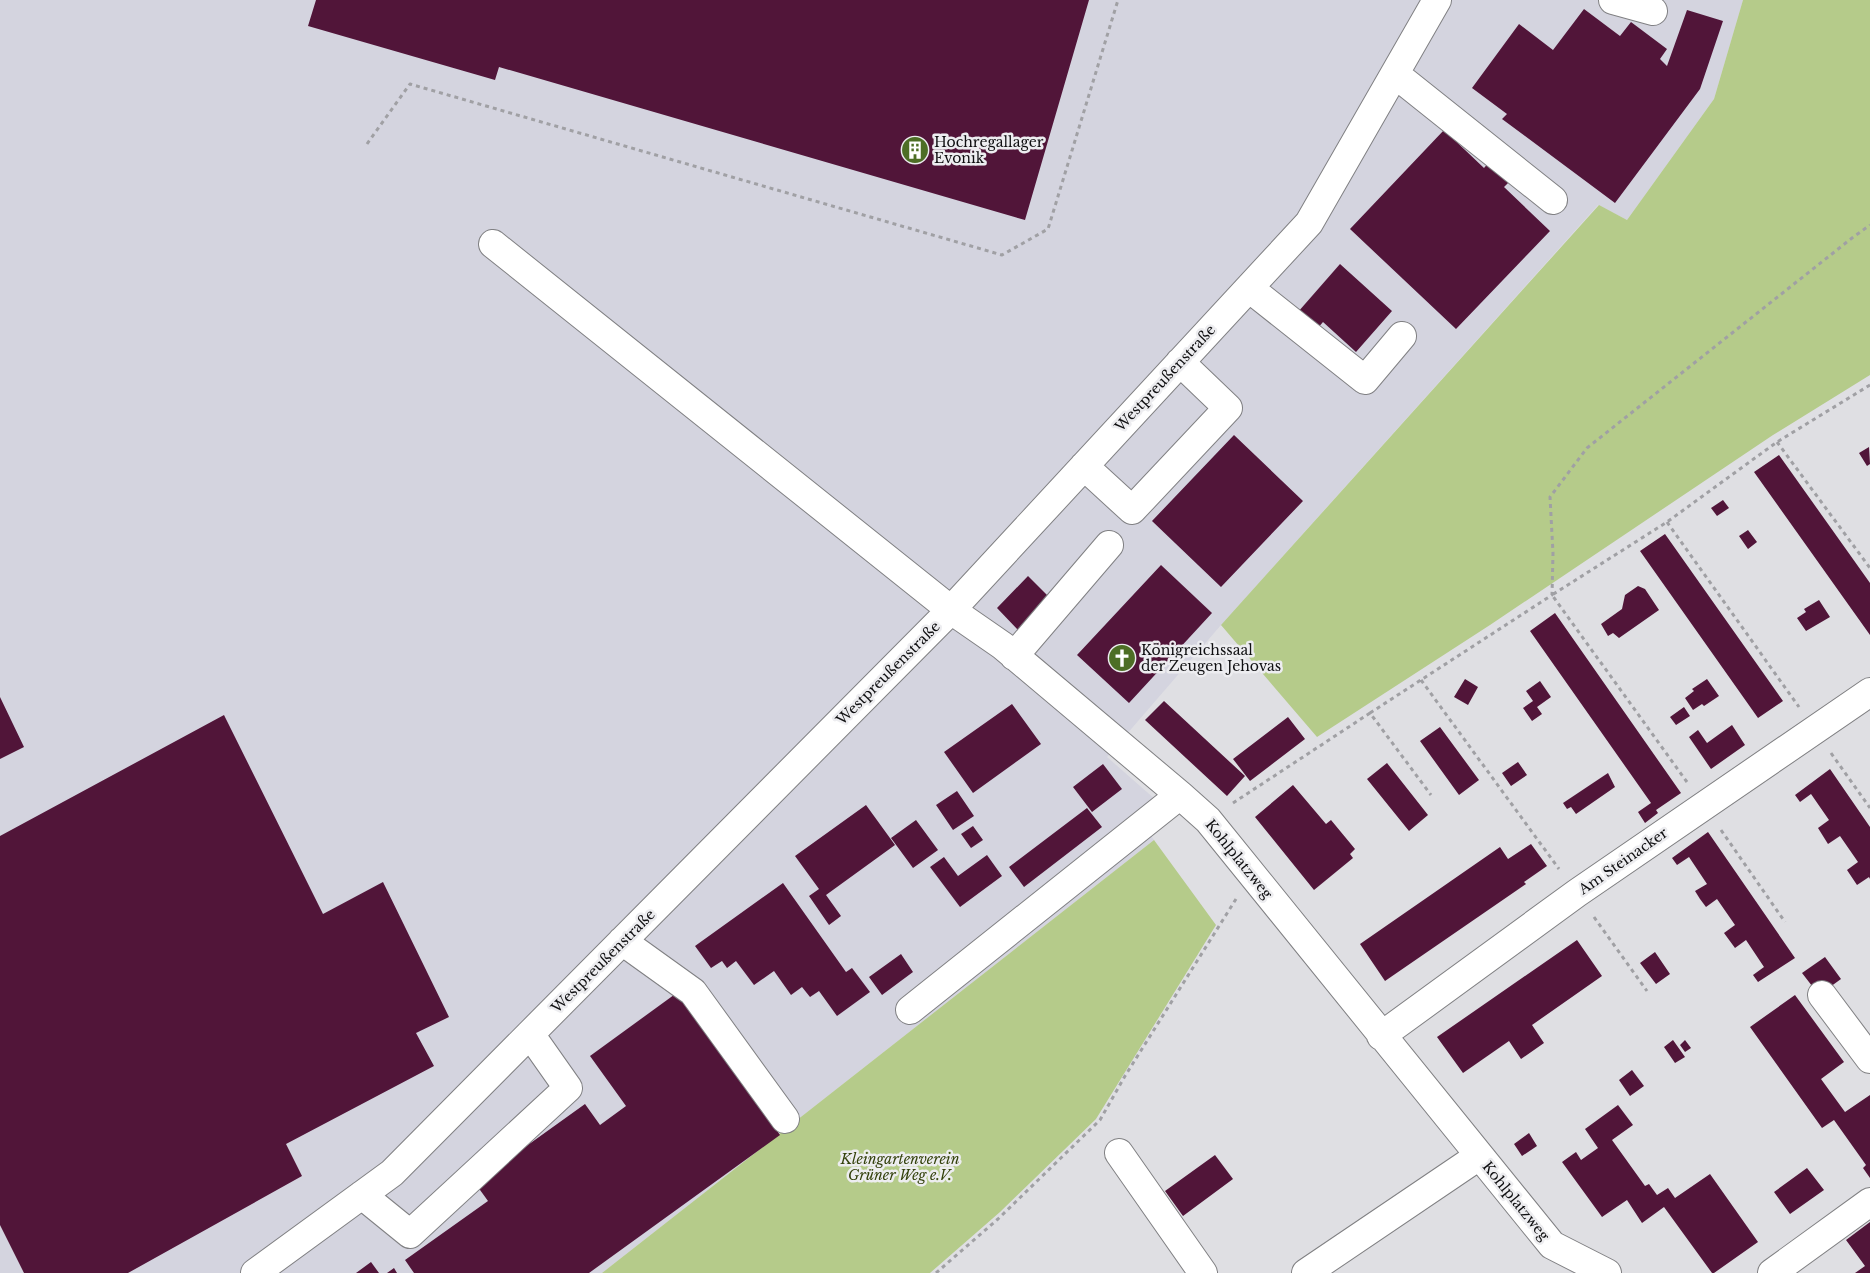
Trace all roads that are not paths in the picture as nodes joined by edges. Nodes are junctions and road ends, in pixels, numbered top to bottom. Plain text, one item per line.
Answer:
1 (1437, 0) edge
2 (1613, 0) edge
3 (1653, 11) dead end
4 (1395, 74) junction
5 (1553, 200) dead end
6 (493, 244) dead end
7 (1249, 288) junction
8 (1402, 336) dead end
9 (1180, 362) junction
10 (1084, 466) junction
11 (1109, 544) dead end
12 (951, 610) junction
13 (1014, 656) junction
14 (1870, 692) edge
15 (1180, 795) junction
16 (622, 941) junction
17 (1822, 995) dead end
18 (910, 1010) dead end
19 (530, 1034) junction
20 (1381, 1036) junction
21 (1870, 1059) edge
22 (785, 1119) dead end
23 (1119, 1153) dead end
24 (1479, 1156) junction
25 (362, 1195) junction
26 (1870, 1202) edge
27 (255, 1273) edge
28 (1203, 1273) edge
29 (1306, 1273) edge
30 (1607, 1273) edge
31 (1772, 1273) edge

1 - 4 street, Westpreußenstraße
2 - 3 street
4 - 5 street
4 - 7 street, Westpreußenstraße
6 - 12 street, Kohlplatzweg
7 - 8 street
7 - 9 street, Westpreußenstraße
9 - 10 street, Westpreußenstraße
9 - 10 street
10 - 12 street, Westpreußenstraße
11 - 13 street
12 - 13 street, Kohlplatzweg
12 - 16 street, Westpreußenstraße
13 - 15 street, Kohlplatzweg
14 - 20 street, Am Steinacker
15 - 18 street
15 - 20 street, Kohlplatzweg
16 - 19 street, Westpreußenstraße
16 - 22 street
17 - 21 street
19 - 25 street, Westpreußenstraße
19 - 25 street
20 - 24 street, Kohlplatzweg
23 - 28 street
24 - 29 street, Kohlplatzweg
24 - 30 street, Kohlplatzweg
25 - 27 street, Westpreußenstraße
26 - 31 street

